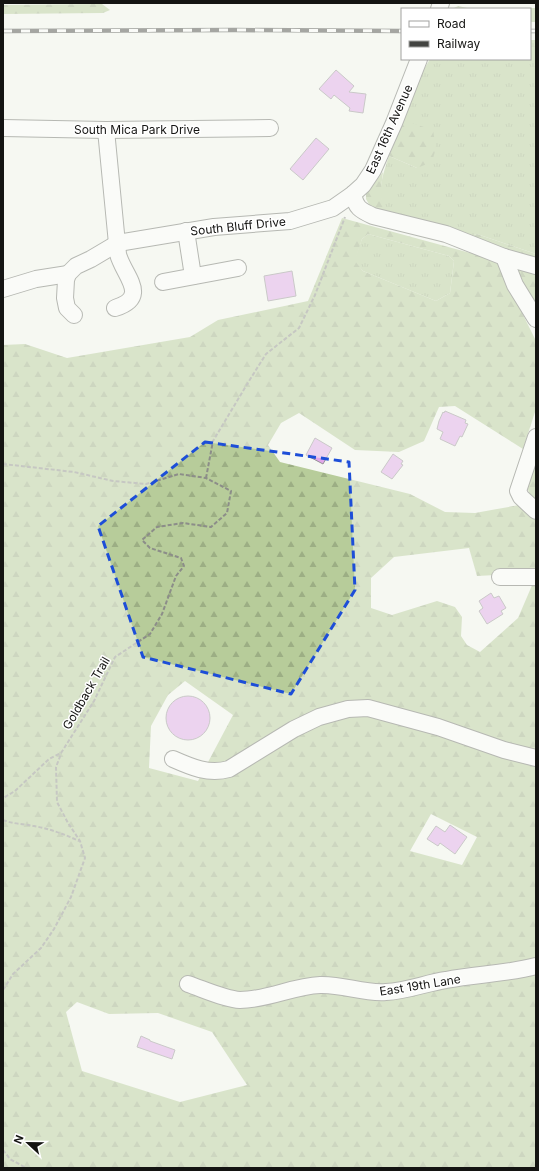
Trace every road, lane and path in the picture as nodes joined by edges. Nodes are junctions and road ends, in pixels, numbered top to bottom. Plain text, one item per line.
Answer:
1 (419, 60) edge
2 (3, 128) edge
3 (270, 128) dead end
4 (106, 130) junction
5 (353, 194) junction
6 (346, 214) dead end
7 (186, 231) junction
8 (118, 243) junction
9 (504, 257) junction
10 (536, 266) edge
11 (238, 268) dead end
12 (68, 274) junction
13 (193, 276) junction
14 (163, 282) dead end
15 (3, 290) edge
16 (115, 308) dead end
17 (74, 314) dead end
18 (536, 319) edge
19 (536, 437) edge
20 (3, 464) edge
21 (206, 478) junction
22 (536, 511) edge
23 (500, 577) dead end
24 (536, 577) edge
25 (61, 753) junction
26 (536, 758) edge
27 (173, 759) dead end
28 (3, 798) edge
29 (3, 820) edge
30 (80, 841) junction
31 (536, 966) edge
32 (188, 984) dead end
33 (3, 990) edge
34 (3, 1150) edge
35 (26, 1168) edge

1 - 5 street, East 16th Avenue
2 - 4 street, South Mica Park Drive
3 - 4 street, South Mica Park Drive
4 - 8 street
5 - 7 street, South Bluff Drive
5 - 9 street
6 - 21 path
7 - 8 street, South Bluff Drive
7 - 13 street
8 - 12 street
8 - 16 street
9 - 10 street
9 - 18 street
11 - 13 street
12 - 15 street
12 - 17 street
13 - 14 street
19 - 22 street
20 - 21 path, Goldback Trail
21 - 25 path, Goldback Trail
23 - 24 street
25 - 28 path, Goldback Trail
25 - 30 path
26 - 27 street
29 - 30 path
30 - 33 path
31 - 32 street, East 19th Lane
34 - 35 path

